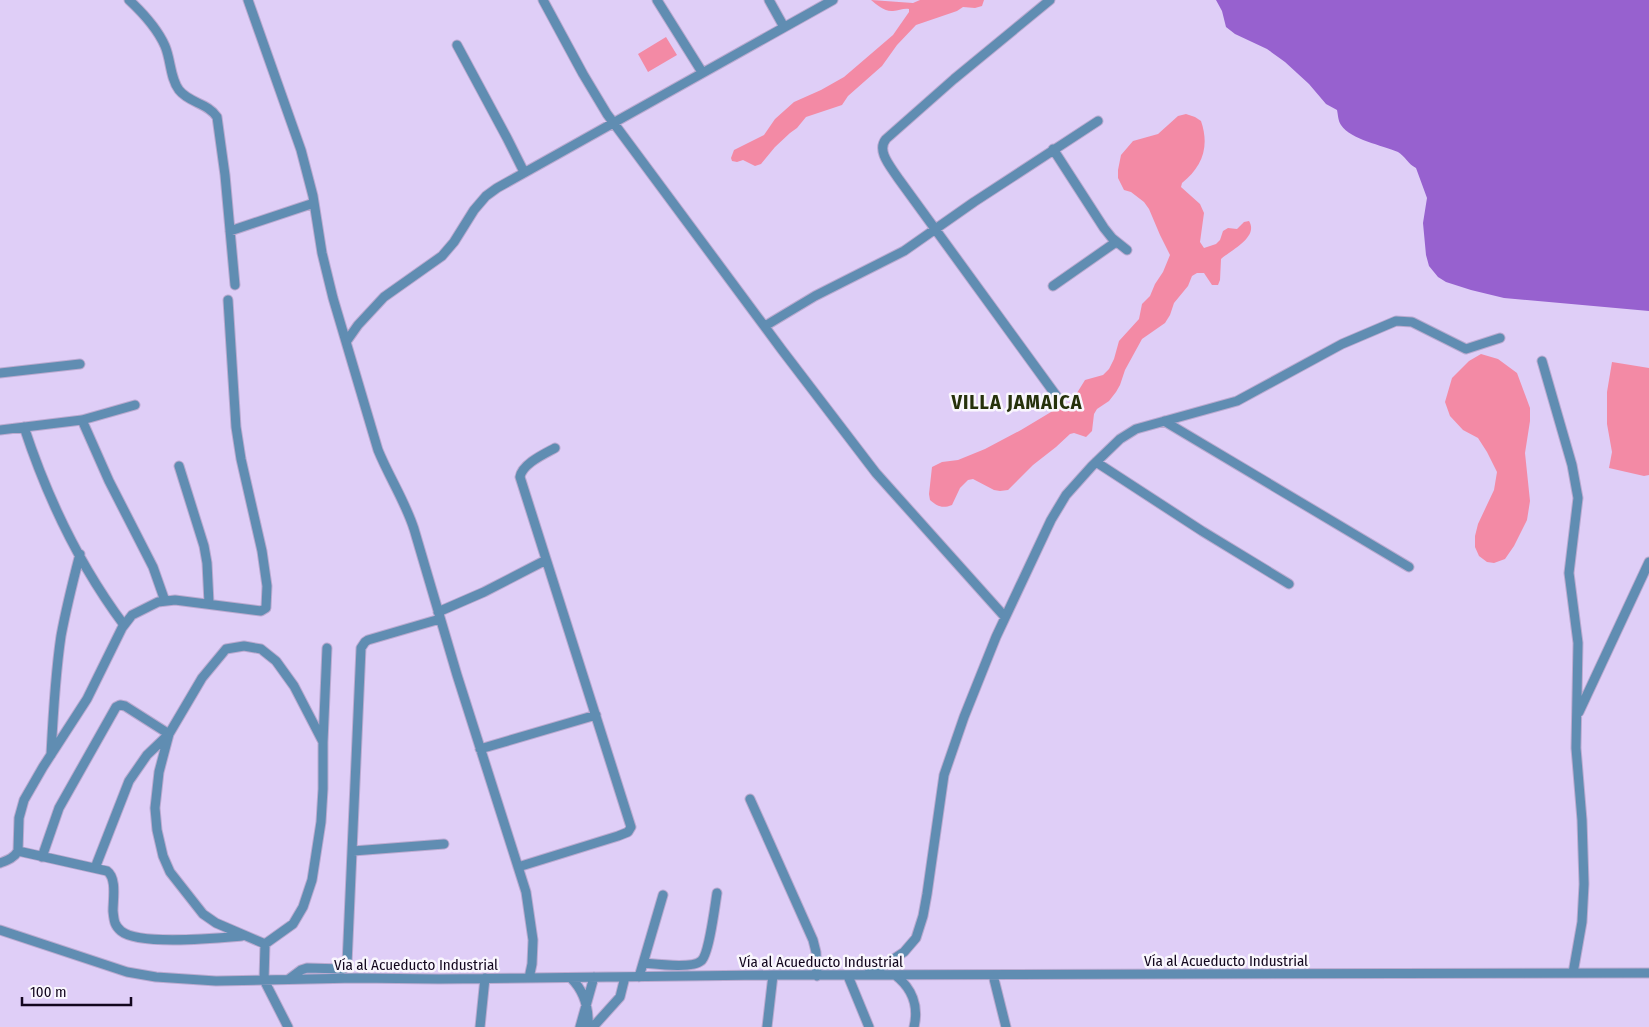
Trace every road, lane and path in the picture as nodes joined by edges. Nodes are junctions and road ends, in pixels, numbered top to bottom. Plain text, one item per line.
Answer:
1 (129, 0) edge
2 (248, 0) edge
3 (543, 0) edge
4 (657, 0) edge
5 (769, 0) edge
6 (833, 0) edge
7 (1050, 0) edge
8 (784, 27) junction
9 (457, 45) dead end
10 (702, 72) junction
11 (1098, 121) dead end
12 (614, 124) junction
13 (1053, 149) junction
14 (524, 172) junction
15 (314, 203) junction
16 (936, 229) junction
17 (230, 231) junction
18 (1116, 242) junction
19 (1127, 250) dead end
20 (234, 285) dead end
21 (1053, 286) dead end
22 (228, 300) dead end
23 (765, 326) junction
24 (1500, 338) dead end
25 (346, 342) junction
26 (1542, 361) dead end
27 (80, 364) dead end
28 (0, 373) edge
29 (1058, 398) dead end
30 (135, 405) dead end
31 (82, 420) junction
32 (1164, 421) junction
33 (24, 427) junction
34 (0, 430) edge
35 (554, 448) dead end
36 (1096, 462) junction
37 (179, 466) dead end
38 (80, 554) junction
39 (546, 560) junction
40 (1649, 562) edge
41 (1409, 567) dead end
42 (1289, 584) dead end
43 (165, 601) junction
44 (209, 603) junction
45 (439, 616) junction
46 (1005, 617) junction
47 (124, 625) junction
48 (327, 648) dead end
49 (596, 714) junction
50 (1577, 717) junction
51 (168, 734) junction
52 (323, 742) junction
53 (480, 749) junction
54 (51, 756) junction
55 (750, 799) dead end
56 (444, 844) dead end
57 (18, 851) junction
58 (353, 851) junction
59 (42, 857) junction
60 (0, 862) edge
61 (518, 867) junction
62 (95, 868) junction
63 (718, 893) dead end
64 (663, 895) dead end
65 (0, 930) edge
66 (246, 936) junction
67 (265, 944) junction
68 (643, 963) junction
69 (1573, 973) junction
70 (1649, 973) edge
71 (773, 975) junction
72 (895, 975) junction
73 (993, 975) junction
74 (817, 976) junction
75 (848, 976) junction
76 (865, 976) junction
77 (594, 977) junction
78 (625, 977) junction
79 (639, 977) junction
80 (485, 978) junction
81 (529, 978) junction
82 (571, 978) junction
83 (289, 979) junction
84 (264, 980) junction
85 (586, 1008) junction
86 (288, 1027) edge
87 (480, 1027) edge
88 (580, 1027) edge
89 (588, 1027) edge
90 (593, 1027) edge
91 (767, 1027) edge
92 (869, 1027) edge
93 (914, 1027) edge
94 (1006, 1027) edge

1 - 17 street
2 - 15 street
3 - 12 street
4 - 10 street
5 - 8 street
6 - 8 street
7 - 16 street
8 - 10 street
9 - 14 street
10 - 12 street
11 - 13 street
12 - 14 street
12 - 23 street
13 - 16 street
13 - 18 street
14 - 25 street
15 - 17 street
15 - 25 street
16 - 23 street
16 - 29 street
17 - 20 street
18 - 19 street
18 - 21 street
22 - 44 street
23 - 46 street
24 - 32 street
25 - 45 street
26 - 50 street
27 - 28 street
30 - 31 street
31 - 33 street
31 - 43 street
32 - 36 street
32 - 41 street
33 - 34 street
33 - 38 street
35 - 39 street
36 - 42 street
36 - 46 street
37 - 44 street
38 - 47 street
38 - 54 street
39 - 45 street
39 - 49 street
40 - 50 street
43 - 44 street
43 - 47 street
45 - 53 street
45 - 58 street
46 - 76 street
47 - 54 street
48 - 52 street
49 - 53 street
49 - 61 street
50 - 69 street
51 - 52 street
51 - 59 street
51 - 62 street
51 - 66 street
52 - 67 street
53 - 61 street
54 - 57 street
55 - 74 street
56 - 58 street
57 - 59 street
57 - 60 street
58 - 83 street
59 - 62 street
61 - 81 street
62 - 66 street
63 - 68 street
64 - 68 street
65 - 84 street, Vía al Acueducto Industrial
66 - 67 street
67 - 84 street
68 - 79 street
69 - 70 street, Vía al Acueducto Industrial
69 - 73 street, Vía al Acueducto Industrial
71 - 74 street, Vía al Acueducto Industrial
71 - 79 street, Vía al Acueducto Industrial
71 - 91 street
72 - 73 street, Vía al Acueducto Industrial
72 - 76 street, Vía al Acueducto Industrial
72 - 93 street
73 - 94 street
74 - 75 street, Vía al Acueducto Industrial
75 - 76 street, Vía al Acueducto Industrial
75 - 92 street
77 - 78 street, Vía al Acueducto Industrial
77 - 82 street, Vía al Acueducto Industrial
77 - 85 street
78 - 79 street, Vía al Acueducto Industrial
78 - 90 street
80 - 81 street, Vía al Acueducto Industrial
80 - 83 street, Vía al Acueducto Industrial
80 - 87 street
81 - 82 street, Vía al Acueducto Industrial
82 - 85 street
83 - 84 street, Vía al Acueducto Industrial
84 - 86 street
85 - 88 street
85 - 89 street

